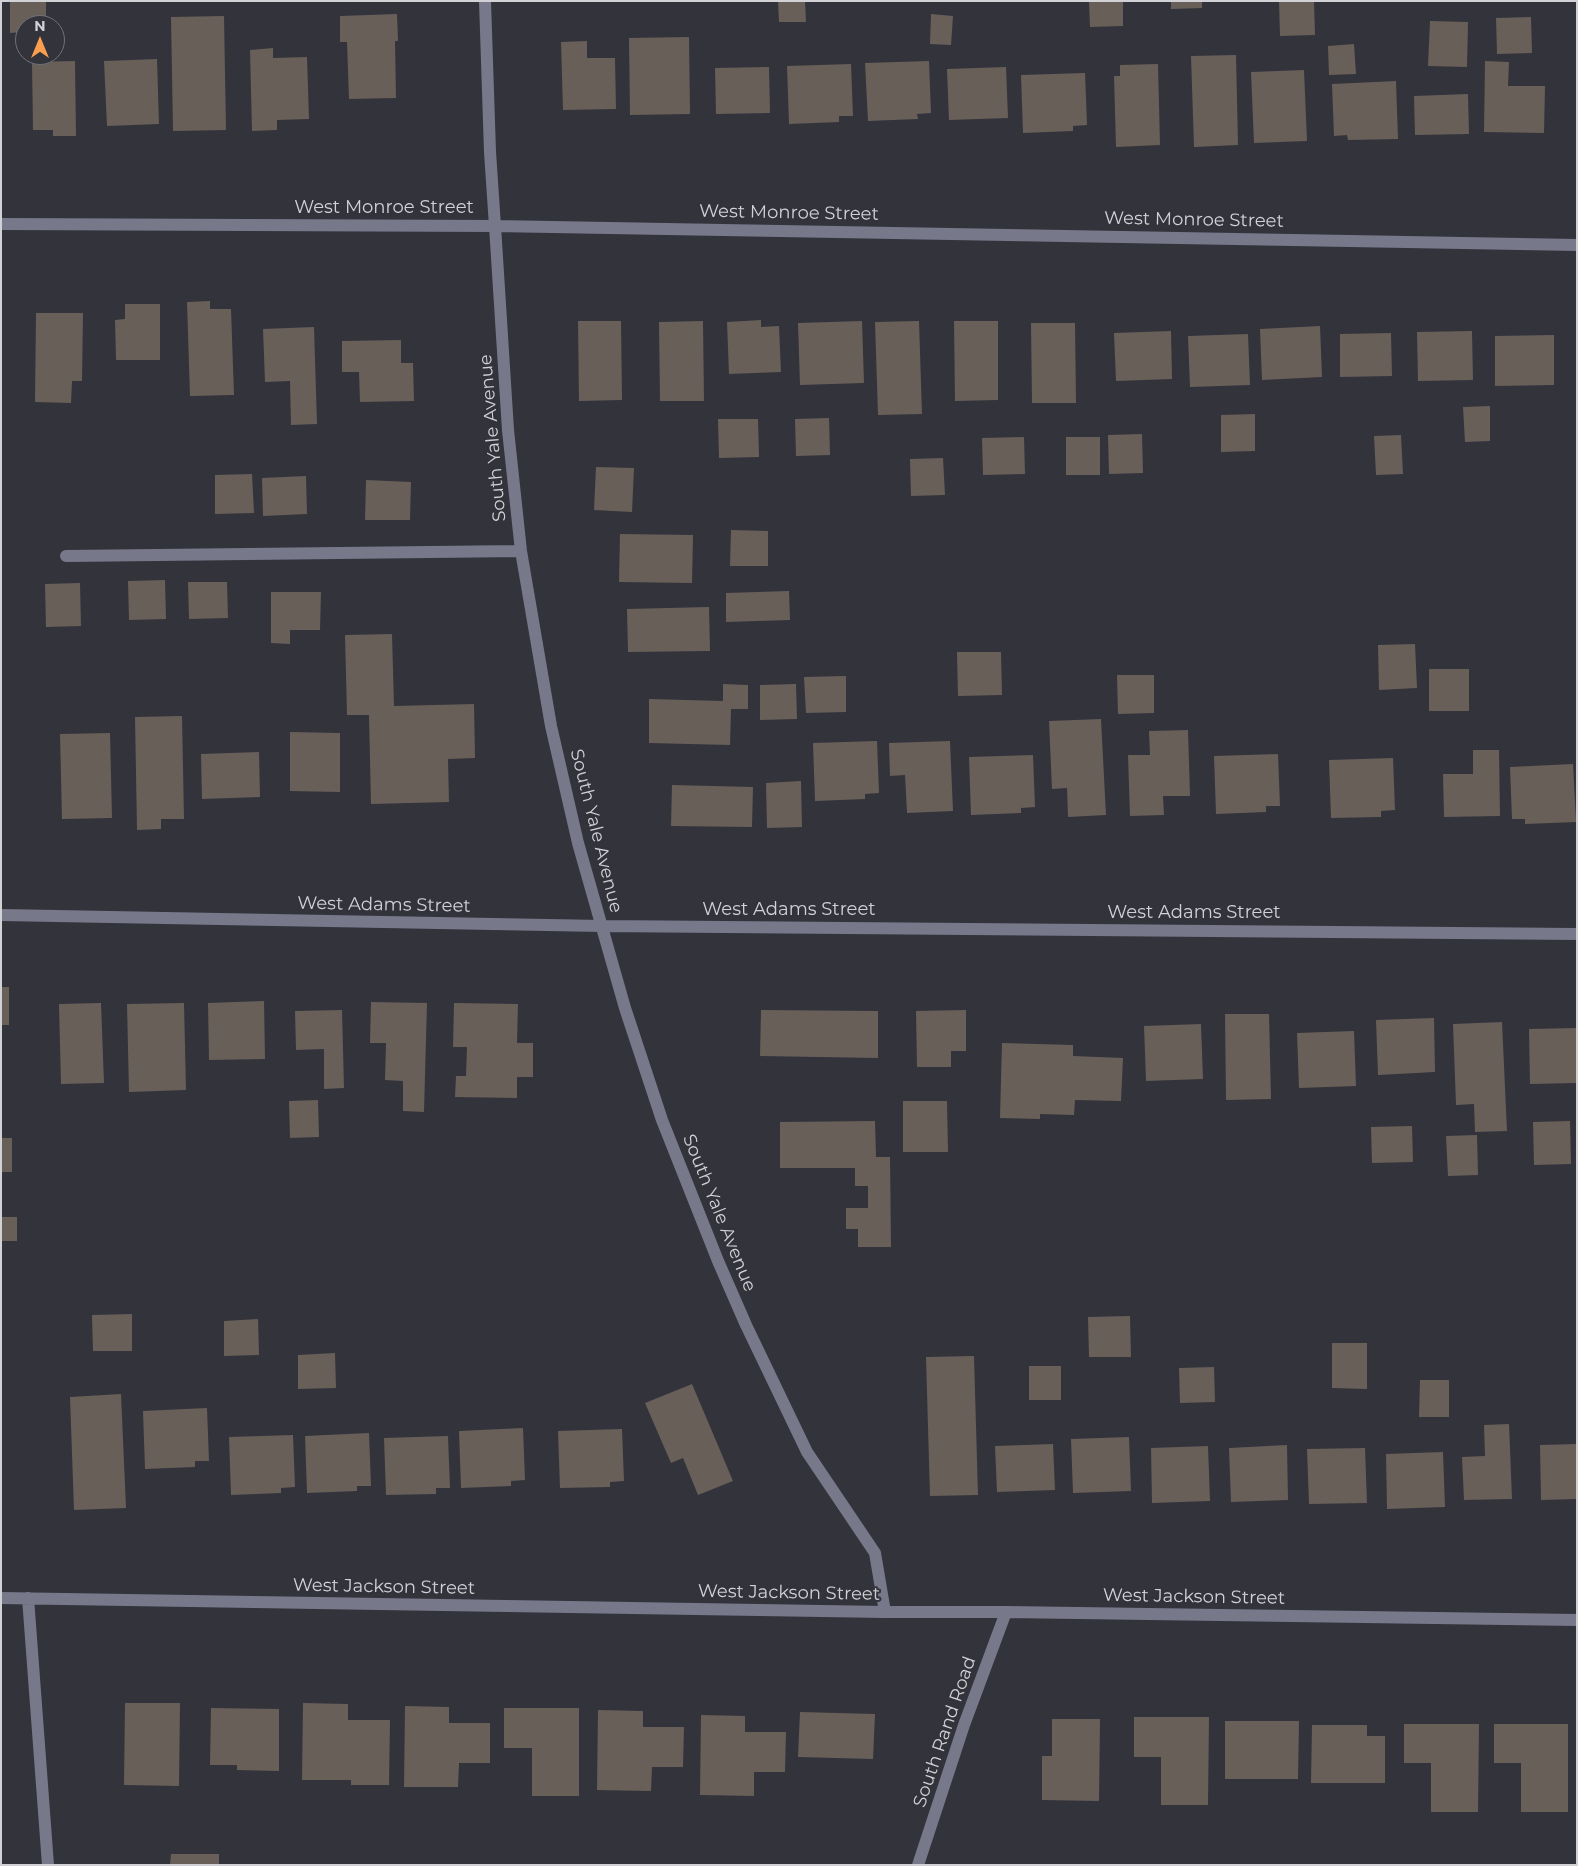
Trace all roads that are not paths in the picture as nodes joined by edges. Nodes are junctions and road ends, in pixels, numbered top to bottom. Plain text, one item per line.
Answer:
1 (485, 1) edge
2 (1, 224) edge
3 (495, 226) junction
4 (1577, 245) edge
5 (521, 551) junction
6 (66, 556) dead end
7 (1, 915) edge
8 (602, 926) junction
9 (1577, 934) edge
10 (1, 1598) edge
11 (28, 1598) junction
12 (884, 1612) junction
13 (1006, 1612) junction
14 (1577, 1620) edge
15 (48, 1865) edge
16 (918, 1865) edge

1 - 3 street, South Yale Avenue
2 - 3 street, West Monroe Street
3 - 4 street, West Monroe Street
3 - 5 street, South Yale Avenue
5 - 6 street
5 - 8 street, South Yale Avenue
7 - 8 street, West Adams Street
8 - 9 street, West Adams Street
8 - 12 street, South Yale Avenue
10 - 11 street, West Jackson Street
11 - 12 street, West Jackson Street
11 - 15 street
12 - 13 street, West Jackson Street
13 - 14 street, West Jackson Street
13 - 16 street, South Rand Road

